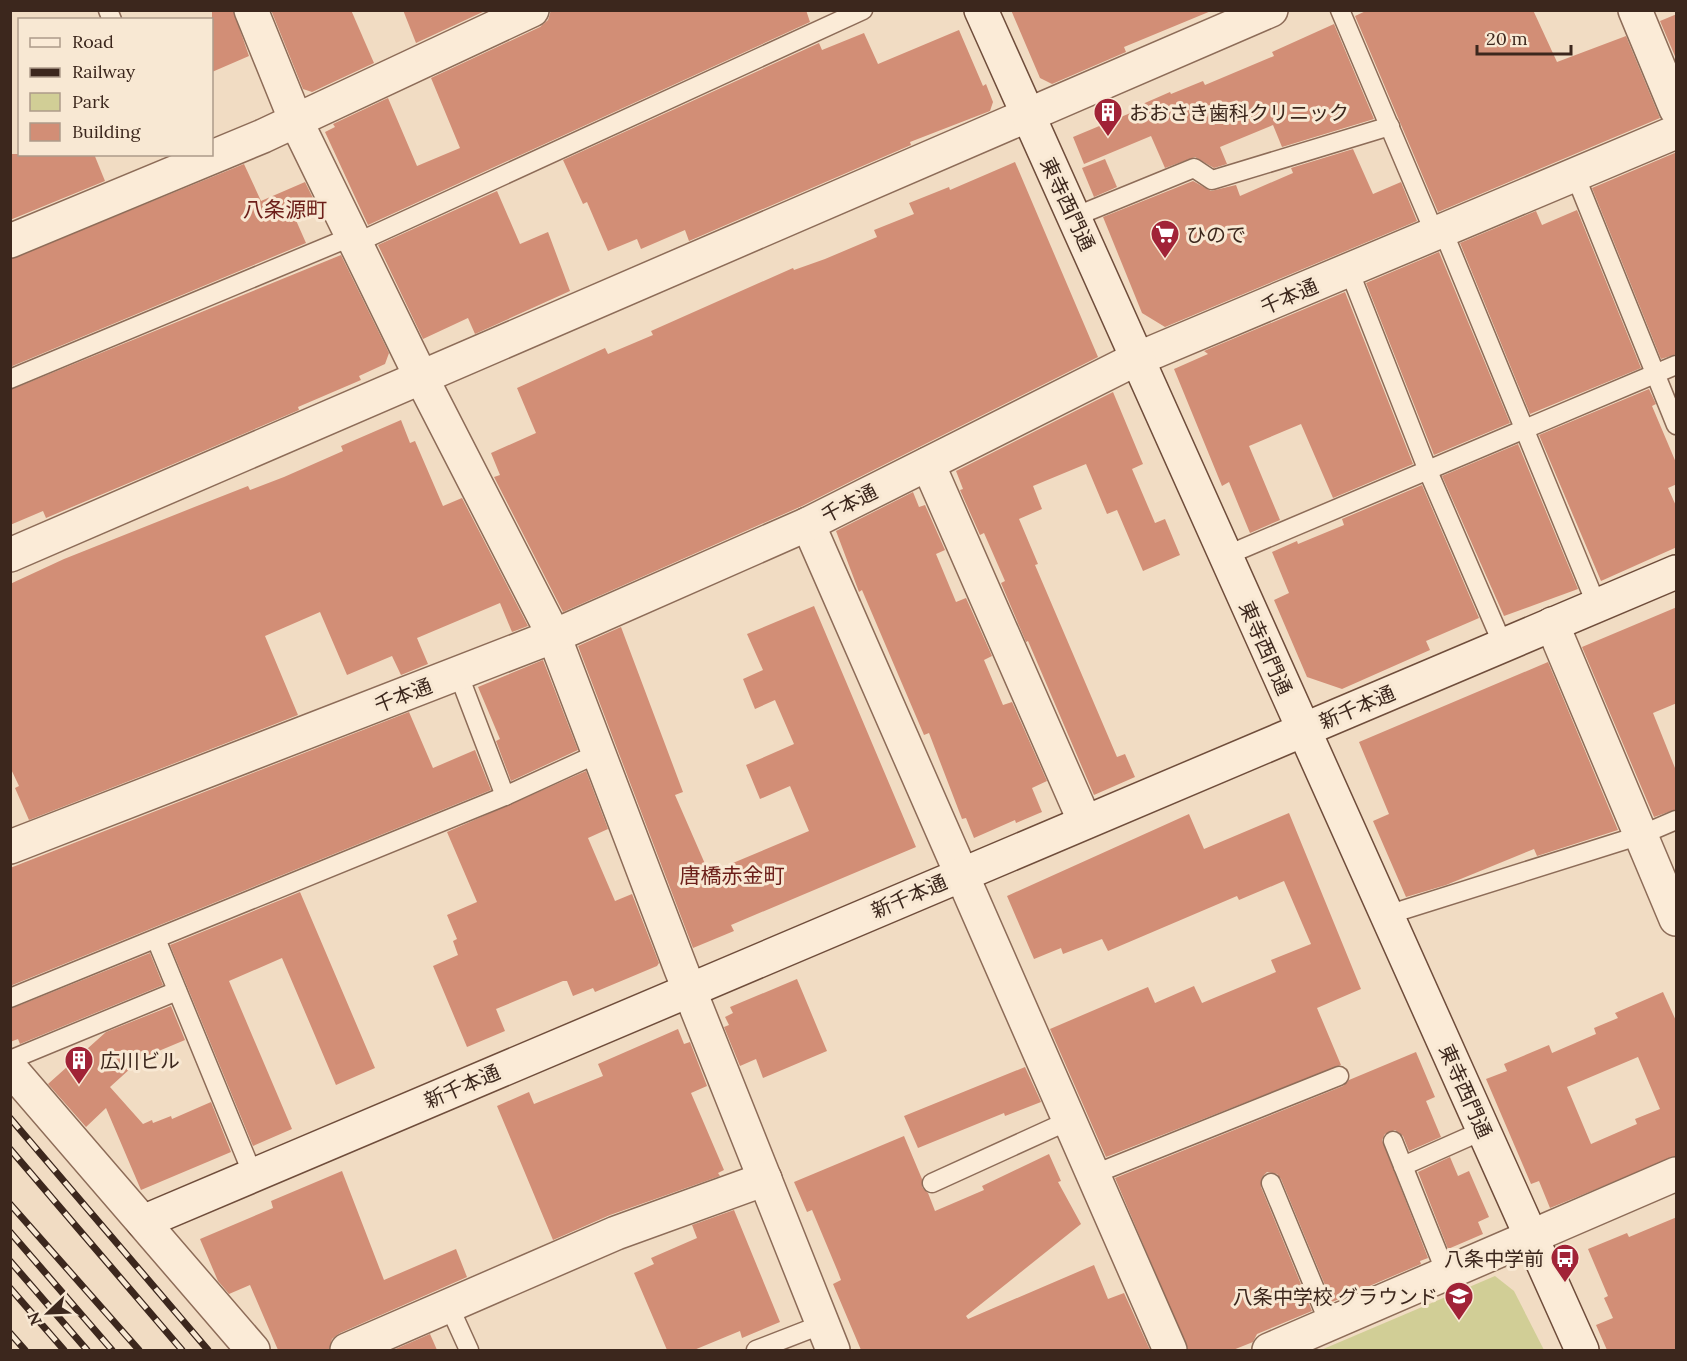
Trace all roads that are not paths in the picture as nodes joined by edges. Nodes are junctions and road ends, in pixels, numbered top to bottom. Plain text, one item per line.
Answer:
1 (251, 10) edge
2 (532, 10) edge
3 (863, 10) edge
4 (981, 10) edge
5 (1271, 10) edge
6 (1340, 10) edge
7 (1635, 10) edge
8 (1677, 110) edge
9 (1028, 118) junction
10 (296, 121) junction
11 (1390, 126) junction
12 (1677, 132) edge
13 (213, 149) edge
14 (192, 156) edge
15 (168, 164) edge
16 (1575, 175) junction
17 (1074, 217) junction
18 (1439, 232) junction
19 (354, 240) junction
20 (10, 241) edge
21 (1349, 270) junction
22 (1138, 360) junction
23 (1677, 366) edge
24 (1656, 374) junction
25 (421, 377) junction
26 (10, 380) edge
27 (1677, 425) edge
28 (1525, 430) junction
29 (928, 464) junction
30 (1428, 471) junction
31 (808, 524) junction
32 (10, 555) edge
33 (1225, 556) junction
34 (1677, 572) edge
35 (1597, 606) junction
36 (1552, 624) junction
37 (554, 636) junction
38 (1503, 645) junction
39 (458, 674) junction
40 (1302, 729) junction
41 (599, 753) junction
42 (505, 796) junction
43 (1677, 820) edge
44 (1084, 822) junction
45 (1641, 835) junction
46 (10, 846) edge
47 (960, 875) junction
48 (1387, 915) junction
49 (1677, 919) edge
50 (156, 939) junction
51 (689, 990) junction
52 (177, 991) junction
53 (10, 998) edge
54 (10, 1060) edge
55 (10, 1068) edge
56 (1339, 1076) dead end
57 (1068, 1121) junction
58 (1484, 1130) junction
59 (1393, 1141) dead end
60 (1403, 1166) junction
61 (1677, 1174) edge
62 (253, 1175) junction
63 (1092, 1175) junction
64 (765, 1179) junction
65 (932, 1183) dead end
66 (1271, 1183) dead end
67 (143, 1222) junction
68 (1533, 1237) junction
69 (1446, 1273) junction
70 (449, 1306) junction
71 (1329, 1323) junction
72 (828, 1337) edge
73 (253, 1350) edge
74 (347, 1350) edge
75 (469, 1350) edge
76 (756, 1350) edge
77 (1170, 1350) edge
78 (1269, 1350) edge
79 (1582, 1350) edge

1 - 10 street
2 - 10 street
3 - 19 lane
4 - 9 street, 東寺西門通
5 - 9 street
6 - 11 lane
7 - 8 street
9 - 17 street, 東寺西門通
9 - 25 street
10 - 13 street
10 - 19 street
11 - 17 lane
11 - 18 lane
12 - 16 street, 千本通
14 - 15 street
15 - 20 street
16 - 18 street, 千本通
16 - 24 lane
17 - 22 street, 東寺西門通
18 - 21 street, 千本通
18 - 28 lane
19 - 25 street
19 - 26 lane
21 - 22 street, 千本通
21 - 30 lane
22 - 29 street, 千本通
22 - 33 street, 東寺西門通
23 - 24 lane
24 - 27 lane
24 - 28 lane
25 - 32 street
25 - 37 street
28 - 30 lane
28 - 35 lane
29 - 31 street, 千本通
29 - 44 street
30 - 33 lane
30 - 38 lane
31 - 37 street, 千本通
31 - 47 street
33 - 40 street, 東寺西門通
34 - 35 street, 新千本通
35 - 36 street, 新千本通
36 - 38 street, 新千本通
36 - 45 street
37 - 39 street, 千本通
37 - 41 street
38 - 40 street, 新千本通
39 - 42 lane
39 - 46 street, 千本通
40 - 44 street, 新千本通
40 - 48 street, 東寺西門通
41 - 42 lane
41 - 51 street
42 - 50 lane
43 - 45 lane
44 - 47 street, 新千本通
45 - 48 lane
45 - 49 street
47 - 51 street, 新千本通
47 - 57 street
48 - 58 street, 東寺西門通
50 - 52 lane
50 - 53 lane
51 - 62 street, 新千本通
51 - 64 street
52 - 54 lane
52 - 62 lane
55 - 67 street
56 - 63 lane
57 - 63 street
57 - 65 lane
58 - 60 lane
58 - 68 street, 東寺西門通
59 - 60 lane
60 - 69 lane
61 - 68 street
62 - 67 street, 新千本通
63 - 77 street
64 - 70 street
64 - 72 street
66 - 71 lane
67 - 73 street
68 - 69 street
68 - 79 street, 東寺西門通
69 - 71 street
70 - 74 street
70 - 75 lane
71 - 78 street
72 - 76 lane

